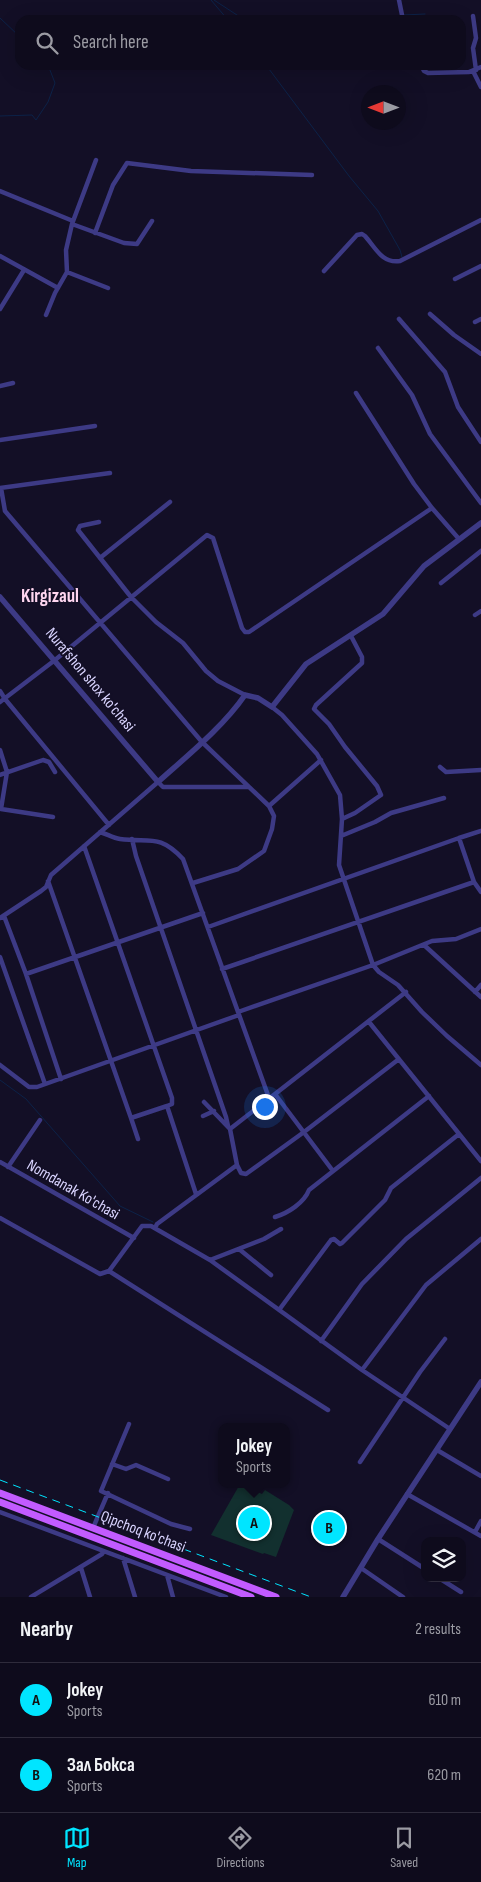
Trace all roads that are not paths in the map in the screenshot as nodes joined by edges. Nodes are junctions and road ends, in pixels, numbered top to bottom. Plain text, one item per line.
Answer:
1 (400, 0) edge
2 (402, 15) edge
3 (473, 16) dead end
4 (481, 67) edge
5 (424, 70) edge
6 (474, 70) junction
7 (481, 87) edge
8 (96, 160) dead end
9 (312, 174) dead end
10 (0, 191) edge
11 (481, 220) edge
12 (152, 221) dead end
13 (73, 223) junction
14 (95, 233) junction
15 (0, 256) edge
16 (481, 266) edge
17 (24, 270) junction
18 (324, 270) dead end
19 (68, 272) junction
20 (455, 279) dead end
21 (58, 288) junction
22 (108, 288) dead end
23 (0, 309) edge
24 (430, 314) dead end
25 (46, 315) dead end
26 (399, 319) dead end
27 (481, 319) edge
28 (475, 322) dead end
29 (378, 348) dead end
30 (481, 354) edge
31 (13, 383) dead end
32 (0, 386) edge
33 (356, 393) dead end
34 (95, 426) dead end
35 (0, 440) edge
36 (481, 442) edge
37 (110, 473) dead end
38 (1, 488) edge
39 (170, 502) dead end
40 (481, 503) edge
41 (432, 508) junction
42 (99, 522) dead end
43 (481, 523) edge
44 (459, 539) junction
45 (481, 551) edge
46 (100, 558) junction
47 (440, 583) dead end
48 (0, 597) edge
49 (131, 597) junction
50 (481, 611) edge
51 (475, 615) dead end
52 (100, 623) junction
53 (351, 636) junction
54 (55, 660) junction
55 (0, 691) edge
56 (246, 695) junction
57 (2, 700) edge
58 (272, 707) junction
59 (202, 742) junction
60 (0, 750) edge
61 (321, 760) junction
62 (440, 767) dead end
63 (481, 770) edge
64 (7, 772) junction
65 (55, 772) dead end
66 (0, 775) edge
67 (158, 782) junction
68 (249, 787) junction
69 (444, 798) dead end
70 (268, 806) junction
71 (0, 809) edge
72 (54, 817) dead end
73 (342, 819) junction
74 (109, 825) junction
75 (481, 830) edge
76 (100, 832) junction
77 (341, 836) junction
78 (460, 838) junction
79 (132, 840) junction
80 (84, 846) junction
81 (344, 879) junction
82 (48, 881) junction
83 (474, 882) junction
84 (192, 884) junction
85 (481, 892) edge
86 (203, 913) junction
87 (2, 917) edge
88 (358, 922) junction
89 (208, 927) junction
90 (160, 928) junction
91 (481, 929) edge
92 (118, 942) junction
93 (424, 945) junction
94 (0, 957) edge
95 (75, 957) junction
96 (373, 965) junction
97 (222, 969) junction
98 (26, 974) junction
99 (481, 985) edge
100 (406, 992) junction
101 (475, 992) junction
102 (481, 997) edge
103 (238, 1014) junction
104 (369, 1022) junction
105 (196, 1031) junction
106 (154, 1046) junction
107 (399, 1059) junction
108 (111, 1061) junction
109 (0, 1065) edge
110 (481, 1065) edge
111 (61, 1079) junction
112 (45, 1084) junction
113 (275, 1094) junction
114 (429, 1096) junction
115 (269, 1098) junction
116 (204, 1102) dead end
117 (167, 1106) junction
118 (214, 1111) junction
119 (203, 1116) dead end
120 (131, 1118) junction
121 (40, 1120) dead end
122 (229, 1127) junction
123 (304, 1132) junction
124 (458, 1134) junction
125 (138, 1139) dead end
126 (481, 1161) edge
127 (0, 1162) edge
128 (237, 1165) junction
129 (8, 1167) junction
130 (332, 1171) junction
131 (481, 1178) edge
132 (196, 1194) junction
133 (275, 1217) dead end
134 (0, 1218) edge
135 (155, 1228) junction
136 (280, 1229) dead end
137 (134, 1238) junction
138 (481, 1239) edge
139 (239, 1249) junction
140 (210, 1260) junction
141 (109, 1271) junction
142 (271, 1275) dead end
143 (279, 1310) junction
144 (445, 1339) dead end
145 (321, 1341) junction
146 (362, 1370) junction
147 (481, 1382) edge
148 (402, 1397) junction
149 (328, 1410) dead end
150 (129, 1424) dead end
151 (450, 1429) junction
152 (437, 1450) junction
153 (360, 1462) dead end
154 (112, 1464) junction
155 (481, 1476) edge
156 (168, 1479) dead end
157 (0, 1493) edge
158 (108, 1493) junction
159 (408, 1494) junction
160 (0, 1502) edge
161 (0, 1512) edge
162 (481, 1521) edge
163 (93, 1528) junction
164 (190, 1529) dead end
165 (475, 1532) junction
166 (481, 1536) edge
167 (378, 1539) junction
168 (104, 1551) junction
169 (123, 1558) junction
170 (421, 1566) edge
171 (81, 1568) junction
172 (361, 1568) junction
173 (167, 1575) junction
174 (445, 1582) edge
175 (461, 1592) dead end
176 (213, 1594) edge
177 (34, 1596) edge
178 (90, 1597) edge
179 (136, 1597) edge
180 (174, 1597) edge
181 (226, 1597) edge
182 (250, 1597) edge
183 (276, 1597) edge
184 (343, 1597) edge
185 (403, 1597) edge

1 - 2 street
3 - 6 street
4 - 6 street
5 - 6 street
6 - 7 street
8 - 13 street
9 - 14 street
10 - 13 street
11 - 18 street
12 - 14 street
13 - 14 street
13 - 19 street
15 - 17 street
16 - 20 street
17 - 21 street
17 - 23 street
19 - 21 street
19 - 22 street
21 - 25 street
24 - 30 street
26 - 36 street
27 - 28 street
29 - 40 street
31 - 32 street
33 - 41 street
34 - 35 street
37 - 38 street
38 - 52 street
39 - 46 street
41 - 44 street
41 - 49 street
42 - 46 street
43 - 44 street
44 - 53 street
45 - 47 street
46 - 49 street
48 - 54 street, Nurafshon shox ko'chasi
49 - 52 street
49 - 56 street
50 - 51 street
52 - 54 street
52 - 59 street
53 - 58 street
53 - 73 street
54 - 57 street
54 - 67 street, Nurafshon shox ko'chasi
55 - 57 street
56 - 58 street
56 - 59 street
57 - 74 street
58 - 61 street
59 - 67 street
59 - 68 street
60 - 64 street
61 - 70 street
61 - 73 street
62 - 63 street
64 - 65 street
64 - 66 street
64 - 71 street
67 - 68 street
67 - 74 street
68 - 70 street
69 - 77 street
70 - 84 street
71 - 72 street
73 - 77 street
74 - 76 street
75 - 78 street
76 - 79 street
76 - 80 street
77 - 81 street
78 - 81 street
78 - 83 street
79 - 84 street
79 - 90 street
80 - 82 street
80 - 92 street
81 - 88 street
81 - 89 street
82 - 87 street
82 - 95 street
83 - 85 street
83 - 88 street
84 - 86 street
86 - 89 street
86 - 90 street
87 - 98 street
88 - 96 street
88 - 97 street
89 - 97 street
90 - 92 street
90 - 105 street
91 - 93 street
92 - 95 street
92 - 106 street
93 - 96 street
93 - 101 street
94 - 112 street
95 - 98 street
95 - 108 street
96 - 100 street
96 - 103 street
97 - 103 street
98 - 111 street
99 - 101 street
100 - 104 street
100 - 110 street
101 - 102 street
103 - 105 street
103 - 115 street
104 - 107 street
104 - 113 street
105 - 106 street
105 - 122 street
106 - 108 street
106 - 117 street
107 - 114 street
107 - 123 street
108 - 111 street
108 - 120 street
109 - 112 street
111 - 112 street
113 - 115 street
113 - 123 street
114 - 124 street
114 - 130 street
115 - 122 street
116 - 118 street
117 - 120 street
117 - 132 street
118 - 119 street
118 - 122 street
120 - 125 street
121 - 129 street
122 - 128 street
123 - 128 street
123 - 130 street
124 - 126 street
124 - 143 street
127 - 129 street, Nomdanak Ko'chasi
128 - 132 street
129 - 137 street, Nomdanak Ko'chasi
130 - 133 street
131 - 145 street
132 - 135 street
134 - 141 street
135 - 137 street
135 - 140 street
136 - 139 street
137 - 141 street
138 - 146 street
139 - 140 street
139 - 142 street
140 - 143 street
141 - 149 street
143 - 145 street
144 - 148 street
145 - 146 street
146 - 148 street
147 - 151 street
148 - 151 street
148 - 153 street
150 - 154 street
151 - 152 street
152 - 155 street
152 - 159 street
154 - 156 street
154 - 158 street
157 - 163 main road, Qipchoq ko'chasi
158 - 163 street
158 - 164 street
159 - 165 street
159 - 167 street
160 - 182 main road, Qipchoq ko'chasi
161 - 168 street
162 - 165 street
163 - 183 main road, Qipchoq ko'chasi
165 - 166 street
167 - 170 street
167 - 172 street
168 - 169 street
168 - 171 street
169 - 173 street
169 - 179 street
171 - 177 street
171 - 178 street
172 - 184 street
172 - 185 street
173 - 176 street
173 - 180 street
174 - 175 street
176 - 181 street

